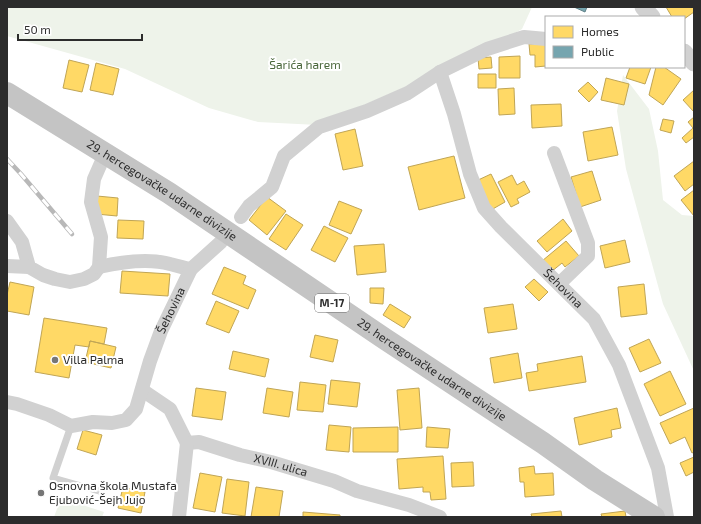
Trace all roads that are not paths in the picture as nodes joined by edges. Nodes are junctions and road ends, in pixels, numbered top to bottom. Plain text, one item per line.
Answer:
1 (643, 7) edge
2 (651, 16) edge
3 (545, 38) edge
4 (685, 53) edge
5 (694, 63) edge
6 (440, 72) junction
7 (7, 93) edge
8 (554, 153) dead end
9 (104, 154) junction
10 (241, 217) dead end
11 (7, 221) edge
12 (221, 242) dead end
13 (7, 266) edge
14 (28, 267) junction
15 (99, 267) junction
16 (192, 270) junction
17 (559, 284) junction
18 (142, 390) junction
19 (7, 402) edge
20 (71, 426) junction
21 (188, 443) junction
22 (99, 491) dead end
23 (179, 517) edge
24 (440, 517) edge
25 (654, 517) edge
26 (667, 517) edge

1 - 2 street
3 - 6 street
4 - 5 street
6 - 10 street
6 - 17 street, Šehovina
7 - 9 main road, 29. hercegovačke udarne divizije / M-17
8 - 17 street
9 - 15 street
9 - 25 main road, 29. hercegovačke udarne divizije / M-17
11 - 14 street
12 - 16 street, Šehovina
13 - 14 street
14 - 15 street
15 - 16 street
16 - 18 street, Šehovina
17 - 26 street, Šehovina
18 - 20 street, Šehovina
18 - 21 street
19 - 20 street
20 - 22 lane
21 - 23 street
21 - 24 street, XVIII. ulica

